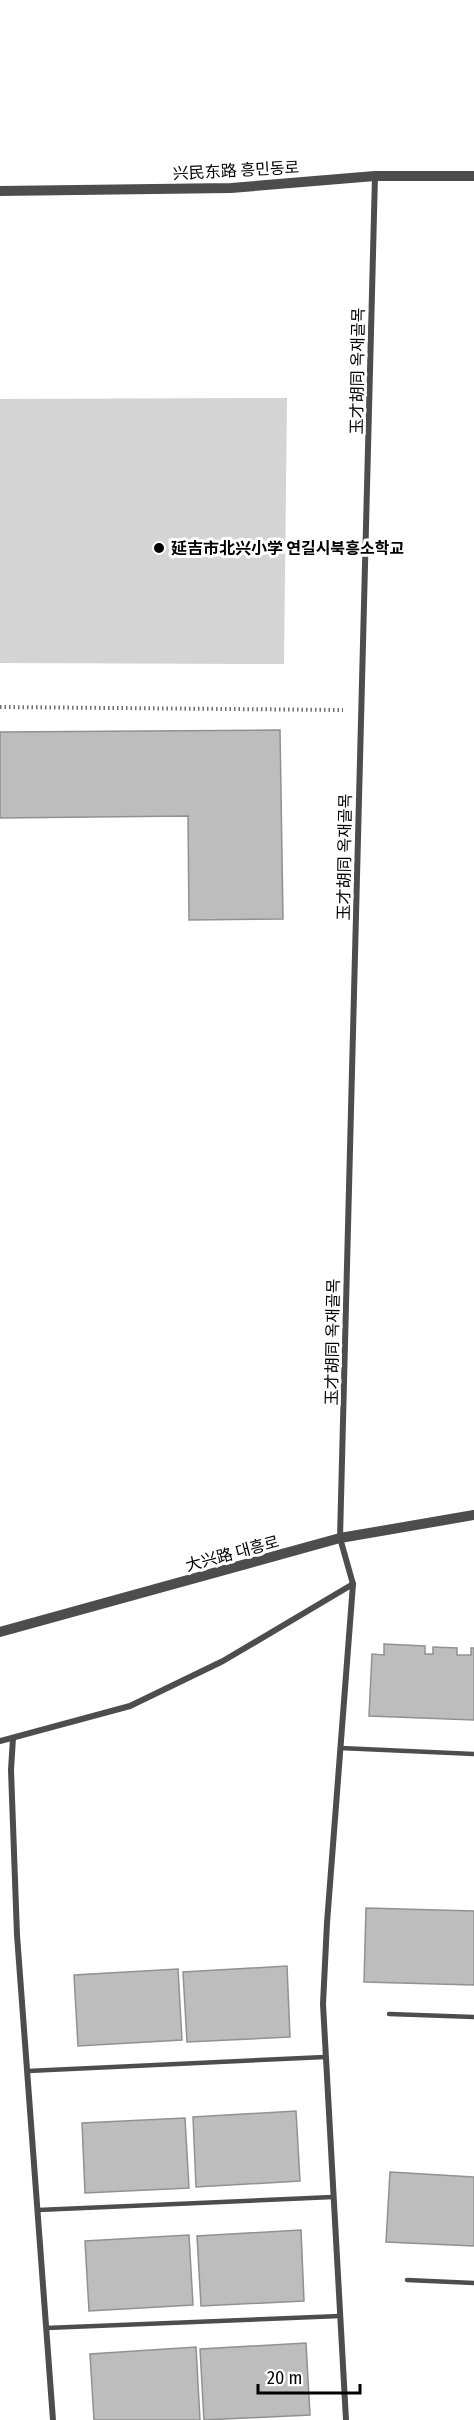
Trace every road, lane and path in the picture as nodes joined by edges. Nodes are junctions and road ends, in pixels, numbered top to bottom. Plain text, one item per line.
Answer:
1 (375, 176) junction
2 (474, 177) edge
3 (0, 191) edge
4 (0, 706) edge
5 (361, 710) junction
6 (474, 1515) edge
7 (340, 1538) junction
8 (353, 1584) junction
9 (0, 1632) edge
10 (13, 1737) junction
11 (0, 1741) edge
12 (340, 1748) junction
13 (474, 1754) edge
14 (389, 2014) dead end
15 (474, 2017) edge
16 (325, 2057) junction
17 (28, 2071) junction
18 (333, 2197) junction
19 (38, 2210) junction
20 (407, 2280) dead end
21 (474, 2283) edge
22 (340, 2316) junction
23 (46, 2328) junction
24 (53, 2420) edge
25 (346, 2420) edge

1 - 2 street, 兴民东路 흥민동로
1 - 3 street, 兴民东路 흥민동로
1 - 5 street, 玉才胡同 옥재골목
4 - 5 path
5 - 7 street, 玉才胡同 옥재골목
6 - 7 street, 大兴路 대흥로
7 - 8 street, 玉才胡同 옥재골목
7 - 9 street, 大兴路 대흥로
8 - 10 street
8 - 12 street
10 - 11 street
10 - 17 street
12 - 13 lane
12 - 16 street
14 - 15 lane
16 - 17 lane
16 - 18 street
17 - 19 street
18 - 19 lane
18 - 22 street
19 - 23 street
20 - 21 lane
22 - 23 lane
22 - 25 street
23 - 24 street

